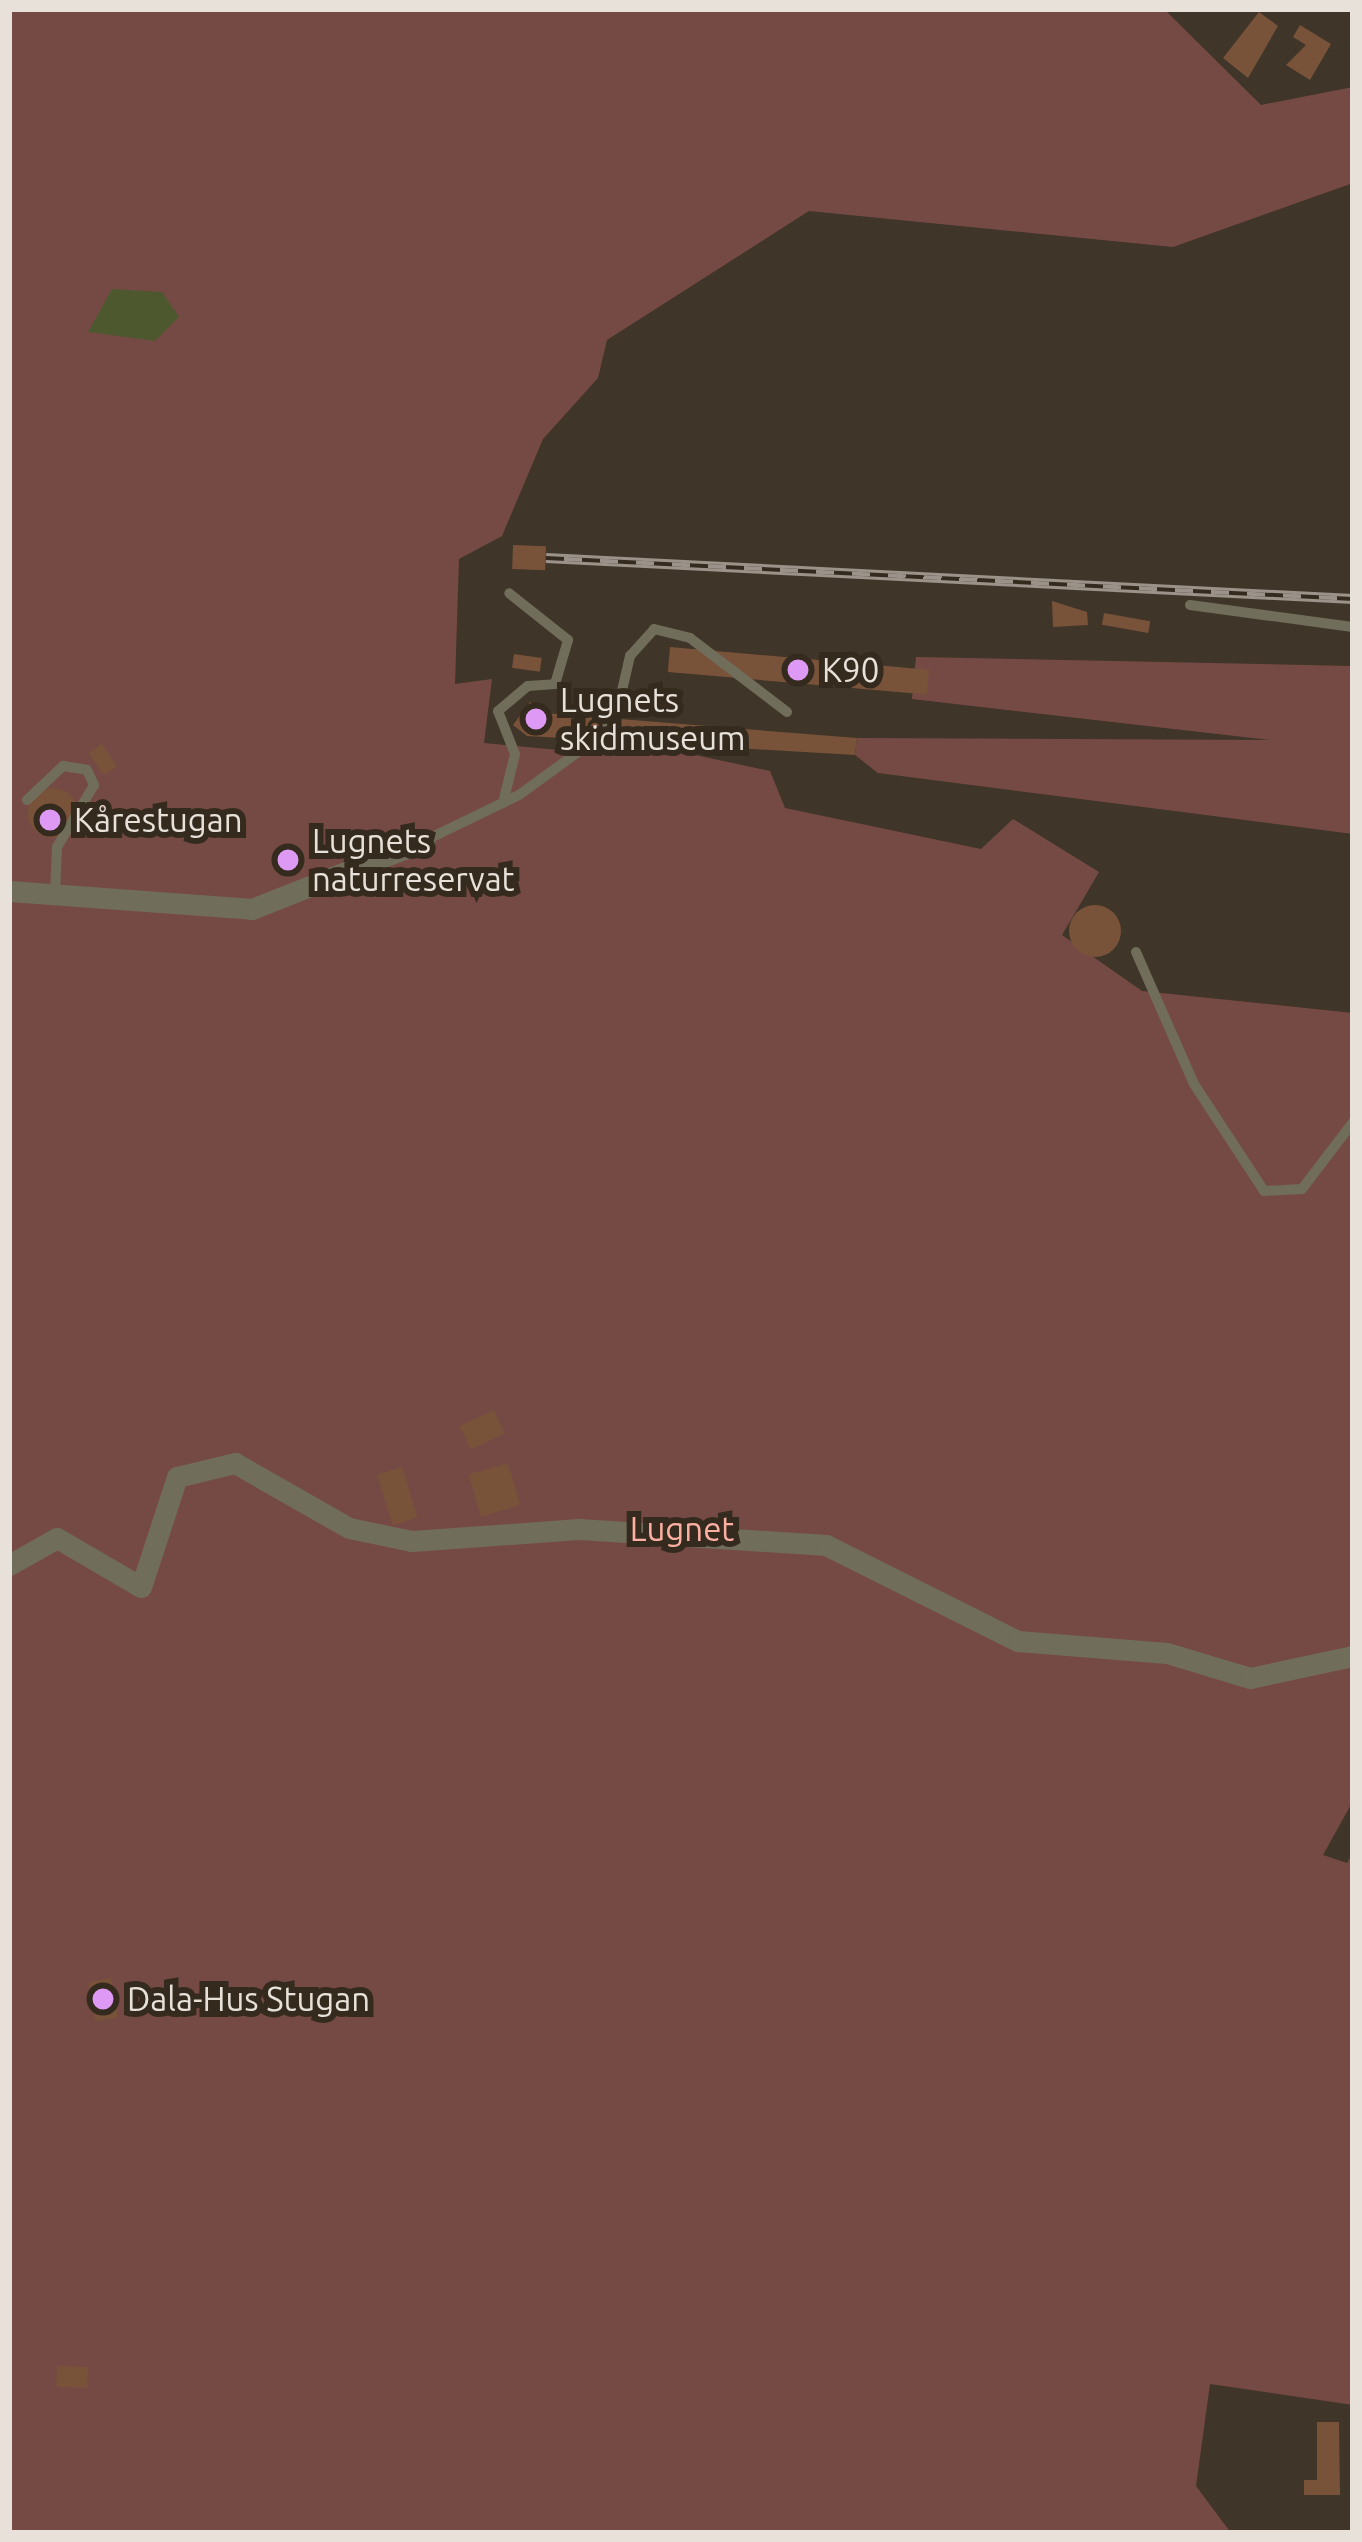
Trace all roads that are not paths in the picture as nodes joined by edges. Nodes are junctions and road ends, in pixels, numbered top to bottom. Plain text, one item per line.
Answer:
1 (509, 593) dead end
2 (1190, 605) dead end
3 (1353, 627) edge
4 (787, 712) dead end
5 (27, 800) dead end
6 (503, 802) junction
7 (424, 841) joint
8 (9, 891) edge
9 (55, 896) junction
10 (1136, 952) dead end
11 (1353, 1122) edge
12 (9, 1565) edge
13 (1353, 1656) edge

1 - 6 lane
2 - 3 lane
4 - 6 lane
5 - 9 lane
6 - 7 lane
7 - 9 street
8 - 9 street
10 - 11 lane
12 - 13 street

